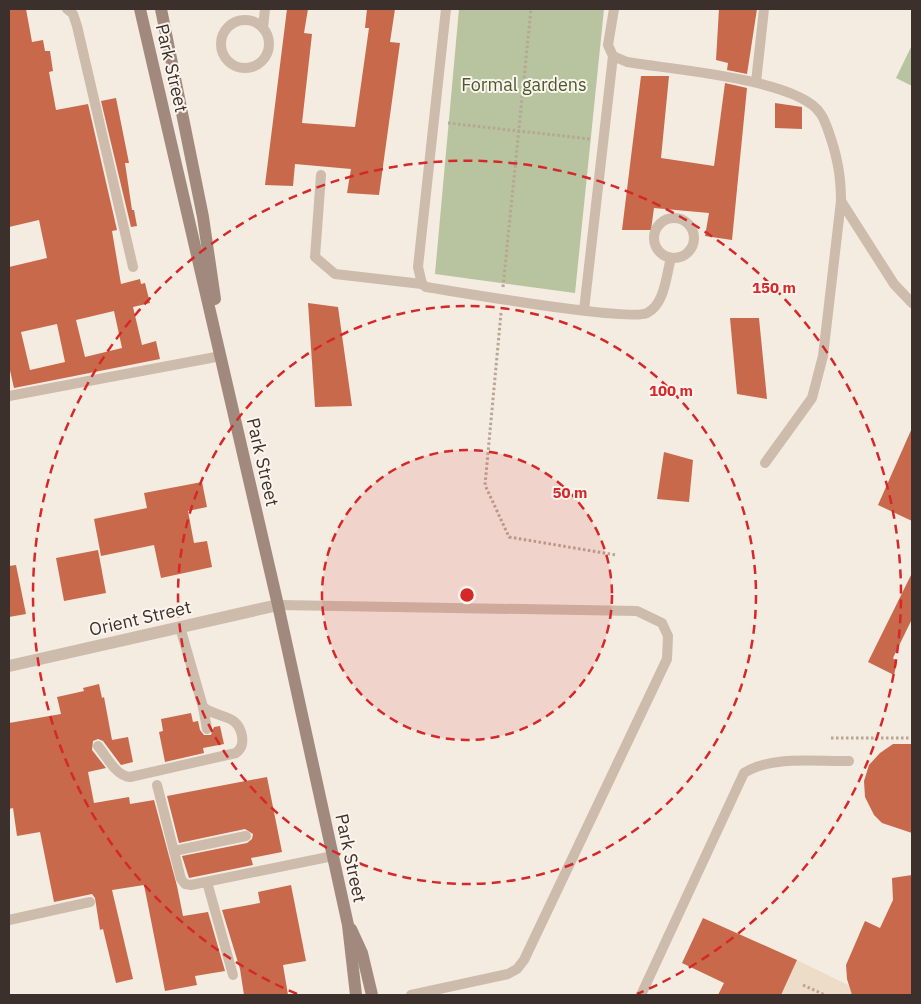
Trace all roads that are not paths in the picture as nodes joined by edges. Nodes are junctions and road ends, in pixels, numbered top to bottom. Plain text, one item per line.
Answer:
1 (67, 9) edge
2 (140, 9) edge
3 (161, 9) edge
4 (265, 9) edge
5 (446, 9) edge
6 (614, 9) edge
7 (764, 9) edge
8 (263, 28) junction
9 (613, 56) junction
10 (756, 82) junction
11 (322, 175) dead end
12 (841, 201) junction
13 (671, 258) junction
14 (133, 266) dead end
15 (422, 284) junction
16 (912, 304) edge
17 (584, 310) junction
18 (220, 354) junction
19 (9, 396) edge
20 (765, 463) dead end
21 (278, 605) junction
22 (180, 627) junction
23 (9, 666) edge
24 (203, 707) junction
25 (208, 729) dead end
26 (98, 746) dead end
27 (212, 746) dead end
28 (214, 758) junction
29 (849, 761) dead end
30 (157, 785) dead end
31 (246, 836) dead end
32 (174, 851) junction
33 (333, 856) junction
34 (207, 882) junction
35 (90, 902) dead end
36 (9, 920) edge
37 (348, 925) junction
38 (233, 975) dead end
39 (356, 995) edge
40 (372, 995) edge
41 (411, 995) edge
42 (641, 995) edge

1 - 14 lane
2 - 18 street, Park Street
3 - 18 street
4 - 8 lane
5 - 15 lane
6 - 9 lane
7 - 10 lane
8 - 8 lane
9 - 10 lane
9 - 17 lane
10 - 12 lane
11 - 15 lane
12 - 16 lane
12 - 20 lane
13 - 13 lane
13 - 17 lane
15 - 17 lane
18 - 19 lane
18 - 21 street, Park Street
21 - 22 street, Orient Street
21 - 33 street, Park Street
21 - 41 lane
22 - 23 street, Orient Street
22 - 24 lane
24 - 25 lane
24 - 28 lane
26 - 28 lane
27 - 28 lane
29 - 42 lane
30 - 32 lane
31 - 32 lane
32 - 34 lane
33 - 34 lane
33 - 37 street, Park Street
34 - 38 lane
35 - 36 lane
37 - 39 street, Park Street
37 - 40 street, Park Street

